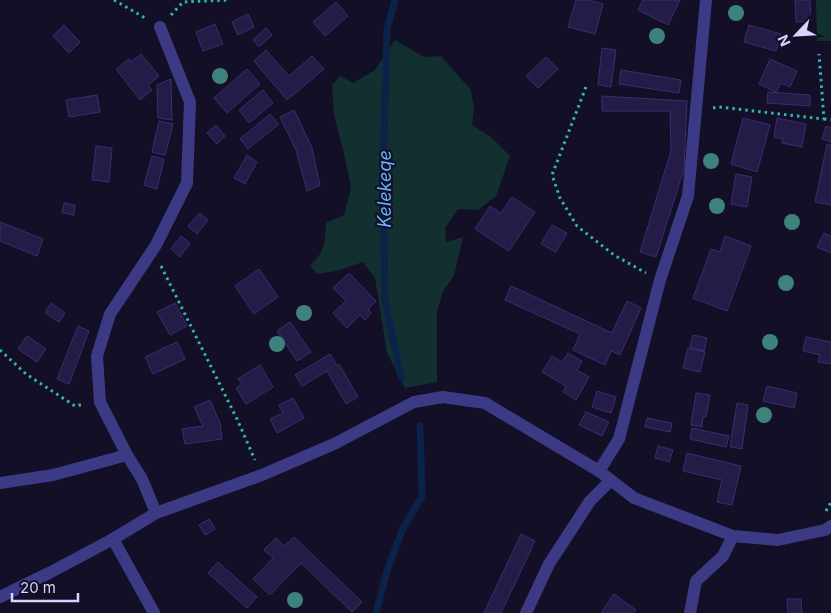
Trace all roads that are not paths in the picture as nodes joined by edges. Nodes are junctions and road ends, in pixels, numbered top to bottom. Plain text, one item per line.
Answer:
1 (706, 0) edge
2 (160, 27) road end
3 (127, 455) junction
4 (600, 471) junction
5 (611, 480) junction
6 (0, 483) edge
7 (156, 513) junction
8 (831, 526) edge
9 (733, 536) junction
10 (113, 539) junction
11 (0, 597) edge
12 (154, 613) edge
13 (526, 613) edge
14 (690, 613) edge

1 - 4 street
2 - 3 street
3 - 6 street
3 - 7 street
4 - 5 street
4 - 7 street
5 - 9 street
5 - 13 street
7 - 10 street
8 - 9 street
9 - 14 street
10 - 11 street
10 - 12 street

